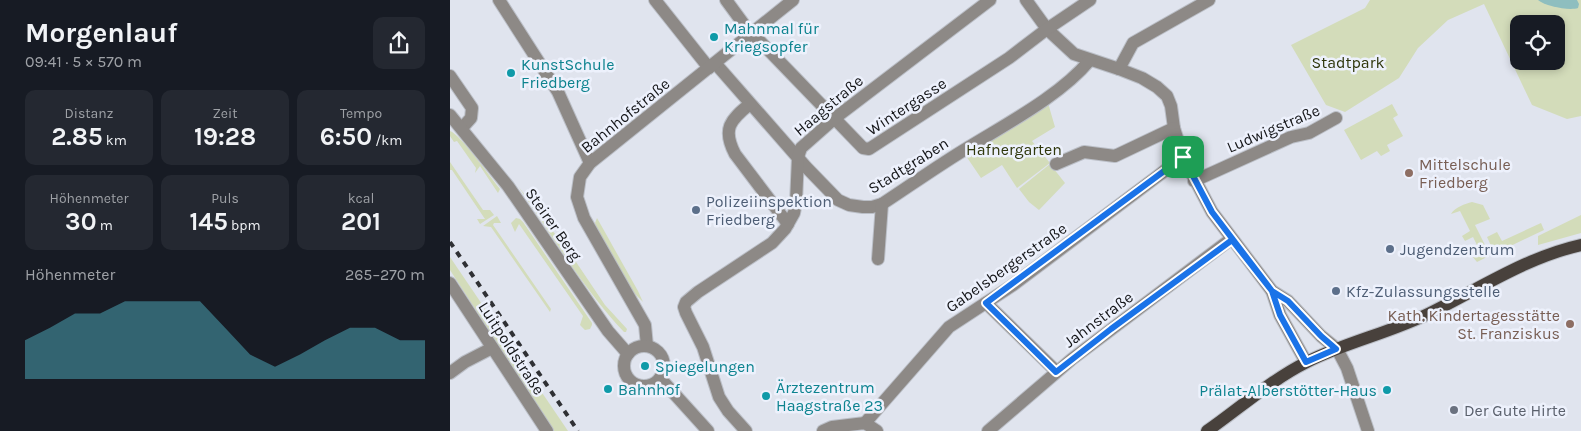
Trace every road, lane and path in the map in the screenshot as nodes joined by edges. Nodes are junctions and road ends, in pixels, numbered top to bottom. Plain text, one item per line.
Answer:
1 (499, 0) edge
2 (655, 0) edge
3 (726, 0) edge
4 (793, 0) edge
5 (990, 0) edge
6 (1026, 0) edge
7 (1090, 0) edge
8 (1208, 0) edge
9 (1047, 29) junction
10 (752, 34) junction
11 (1090, 60) junction
12 (712, 66) junction
13 (1119, 68) junction
14 (450, 76) edge
15 (750, 104) junction
16 (450, 114) edge
17 (835, 118) junction
18 (1336, 118) dead end
19 (462, 128) junction
20 (1174, 128) junction
21 (798, 157) junction
22 (1183, 157) junction
23 (590, 163) junction
24 (1056, 164) dead end
25 (1194, 180) junction
26 (882, 204) junction
27 (788, 224) junction
28 (1232, 240) junction
29 (1581, 245) edge
30 (878, 259) dead end
31 (450, 283) edge
32 (1272, 291) junction
33 (986, 303) junction
34 (647, 346) junction
35 (492, 348) junction
36 (1336, 349) junction
37 (628, 354) junction
38 (1306, 362) junction
39 (1056, 372) junction
40 (450, 373) edge
41 (660, 378) junction
42 (865, 423) junction
43 (547, 431) edge
44 (708, 431) edge
45 (746, 431) edge
46 (823, 431) edge
47 (877, 431) edge
48 (988, 431) edge
49 (1207, 431) edge
50 (1368, 431) edge

1 - 23 street
2 - 12 street, Stadtgraben
3 - 10 street, Wintergasse
4 - 10 street, Bahnhofstraße
5 - 17 street, Haagstraße
6 - 9 street
7 - 9 street
8 - 13 street
9 - 11 street
9 - 17 street, Wintergasse
10 - 12 street, Bahnhofstraße
10 - 17 street, Wintergasse
11 - 13 street
11 - 26 street, Stadtgraben
12 - 15 street, Stadtgraben
12 - 23 street, Bahnhofstraße
13 - 20 street
14 - 19 street
15 - 21 street, Stadtgraben
15 - 27 street
16 - 19 street, Steirer Berg
17 - 21 street, Haagstraße
18 - 25 street, Ludwigstraße
19 - 37 street, Steirer Berg
20 - 22 street
20 - 24 street
21 - 26 street, Stadtgraben
21 - 27 street, Haagstraße
22 - 25 street
22 - 33 street, Gabelsbergerstraße
23 - 34 street, Bahnhofstraße
25 - 28 street
26 - 30 street
27 - 45 street, Haagstraße
28 - 32 street
28 - 39 street, Jahnstraße
29 - 36 main road
31 - 35 street, Luitpoldstraße
32 - 36 street
32 - 38 street
33 - 39 street
33 - 42 street, Gabelsbergerstraße
34 - 37 street
34 - 41 street
35 - 40 street
35 - 43 street, Luitpoldstraße
36 - 38 main road
36 - 50 street
37 - 41 street
38 - 49 main road
39 - 48 street, Jahnstraße
41 - 44 street
42 - 46 street
42 - 47 street

